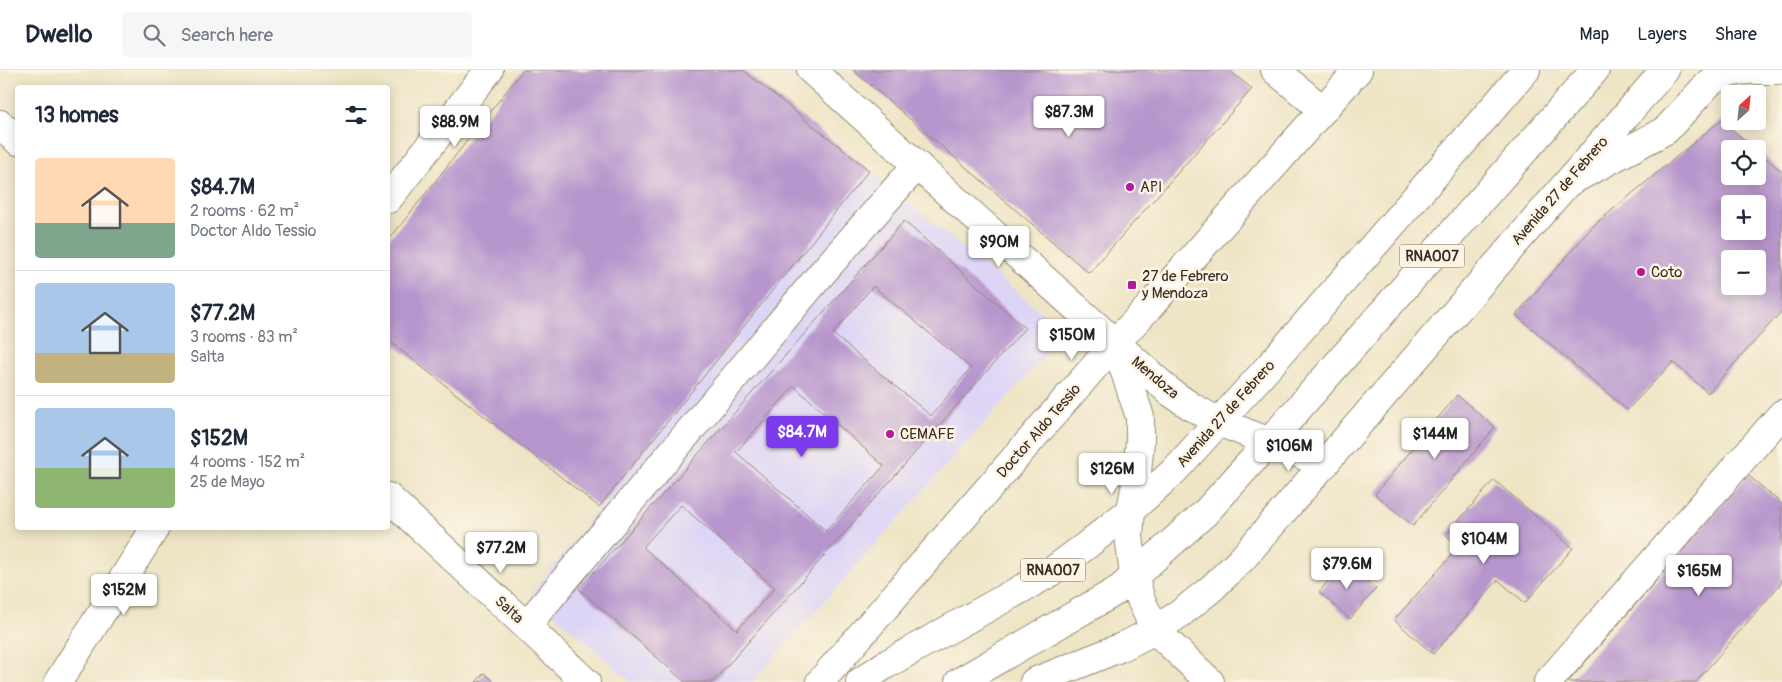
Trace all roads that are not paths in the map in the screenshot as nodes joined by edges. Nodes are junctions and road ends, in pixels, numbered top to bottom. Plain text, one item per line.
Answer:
1 (489, 70) edge
2 (811, 70) edge
3 (1275, 70) edge
4 (1358, 70) edge
5 (1526, 70) edge
6 (1595, 70) edge
7 (1665, 70) edge
8 (1749, 70) edge
9 (1323, 110) junction
10 (0, 124) edge
11 (15, 138) edge
12 (917, 165) junction
13 (1566, 184) junction
14 (390, 197) edge
15 (1115, 343) junction
16 (1782, 414) edge
17 (1219, 422) junction
18 (1270, 441) junction
19 (1325, 464) junction
20 (390, 499) edge
21 (1130, 510) junction
22 (154, 530) edge
23 (1134, 574) junction
24 (526, 626) junction
25 (1155, 630) junction
26 (58, 682) edge
27 (586, 682) edge
28 (820, 682) edge
29 (860, 682) edge
30 (959, 682) edge
31 (1034, 682) edge
32 (1210, 682) edge
33 (1548, 682) edge

1 - 14 main road
2 - 12 main road, Mendoza
3 - 9 main road
4 - 9 main road, Doctor Aldo Tessio
5 - 17 main road, Avenida 27 de Febrero / RNA007
6 - 18 main road, RNA007
7 - 13 main road, Avenida 27 de Febrero
8 - 13 main road
9 - 15 main road, Doctor Aldo Tessio
10 - 11 main road
12 - 15 main road, Mendoza
12 - 24 main road
13 - 19 main road, Avenida 27 de Febrero
15 - 17 main road, Mendoza
15 - 21 main road
15 - 28 main road, Doctor Aldo Tessio
16 - 33 main road
17 - 18 main road, Mendoza
17 - 21 main road, Avenida 27 de Febrero / RNA007
18 - 19 main road, Mendoza
18 - 23 main road, RNA007
19 - 25 main road, Avenida 27 de Febrero
20 - 24 main road, Salta
21 - 23 main road
21 - 29 main road, Avenida 27 de Febrero / RNA007
22 - 26 main road
23 - 25 main road
23 - 30 main road, RNA007
24 - 27 main road, Salta
25 - 31 main road, Avenida 27 de Febrero
25 - 32 main road

